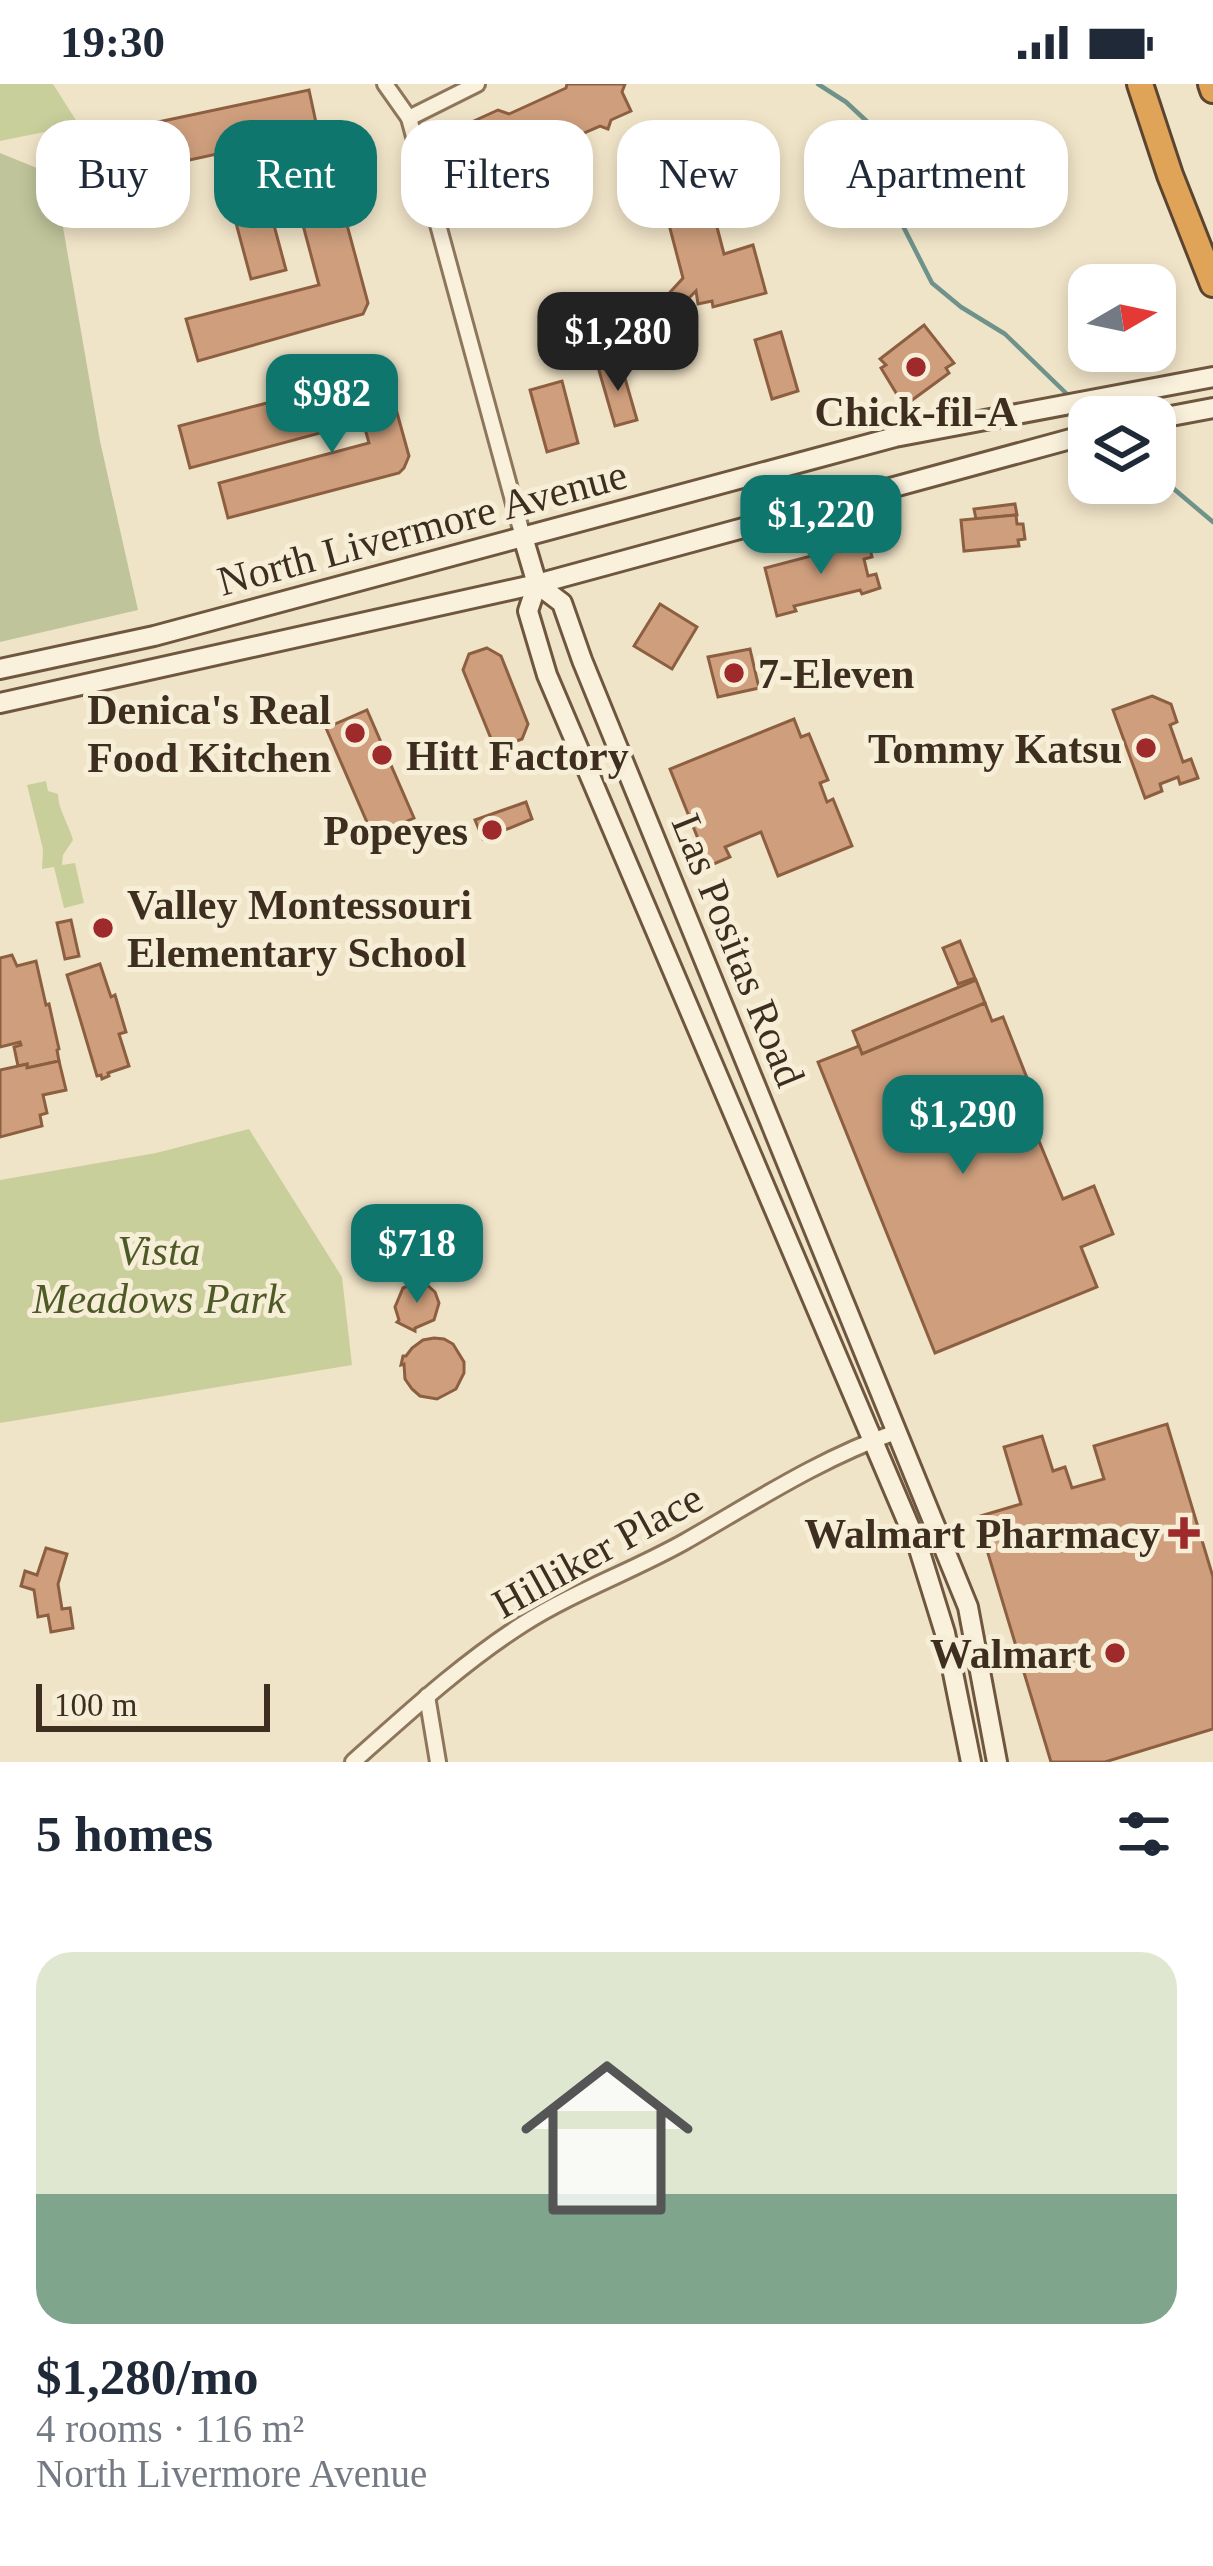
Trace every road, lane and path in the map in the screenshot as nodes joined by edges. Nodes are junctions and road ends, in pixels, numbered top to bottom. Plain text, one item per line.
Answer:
1 (385, 84) edge
2 (477, 84) edge
3 (1140, 84) edge
4 (410, 118) junction
5 (1213, 284) edge
6 (1213, 377) edge
7 (1213, 408) edge
8 (1176, 415) edge
9 (1068, 440) edge
10 (524, 537) junction
11 (537, 584) junction
12 (0, 669) edge
13 (0, 703) edge
14 (896, 1432) junction
15 (872, 1440) junction
16 (427, 1696) junction
17 (353, 1762) edge
18 (438, 1762) edge
19 (971, 1762) edge
20 (997, 1762) edge

1 - 4 street
2 - 4 street
3 - 5 highway
4 - 10 street
6 - 10 main road, North Livermore Avenue
7 - 8 main road
9 - 11 main road, North Livermore Avenue
10 - 11 main road, Las Positas Road
10 - 12 main road, North Livermore Avenue
11 - 13 main road, North Livermore Avenue
11 - 14 main road, Las Positas Road
11 - 15 main road, Las Positas Road
14 - 15 street, Hilliker Place
14 - 20 main road, Las Positas Road
15 - 16 street, Hilliker Place
15 - 19 main road, Las Positas Road
16 - 17 street, Hilliker Place
16 - 18 street

